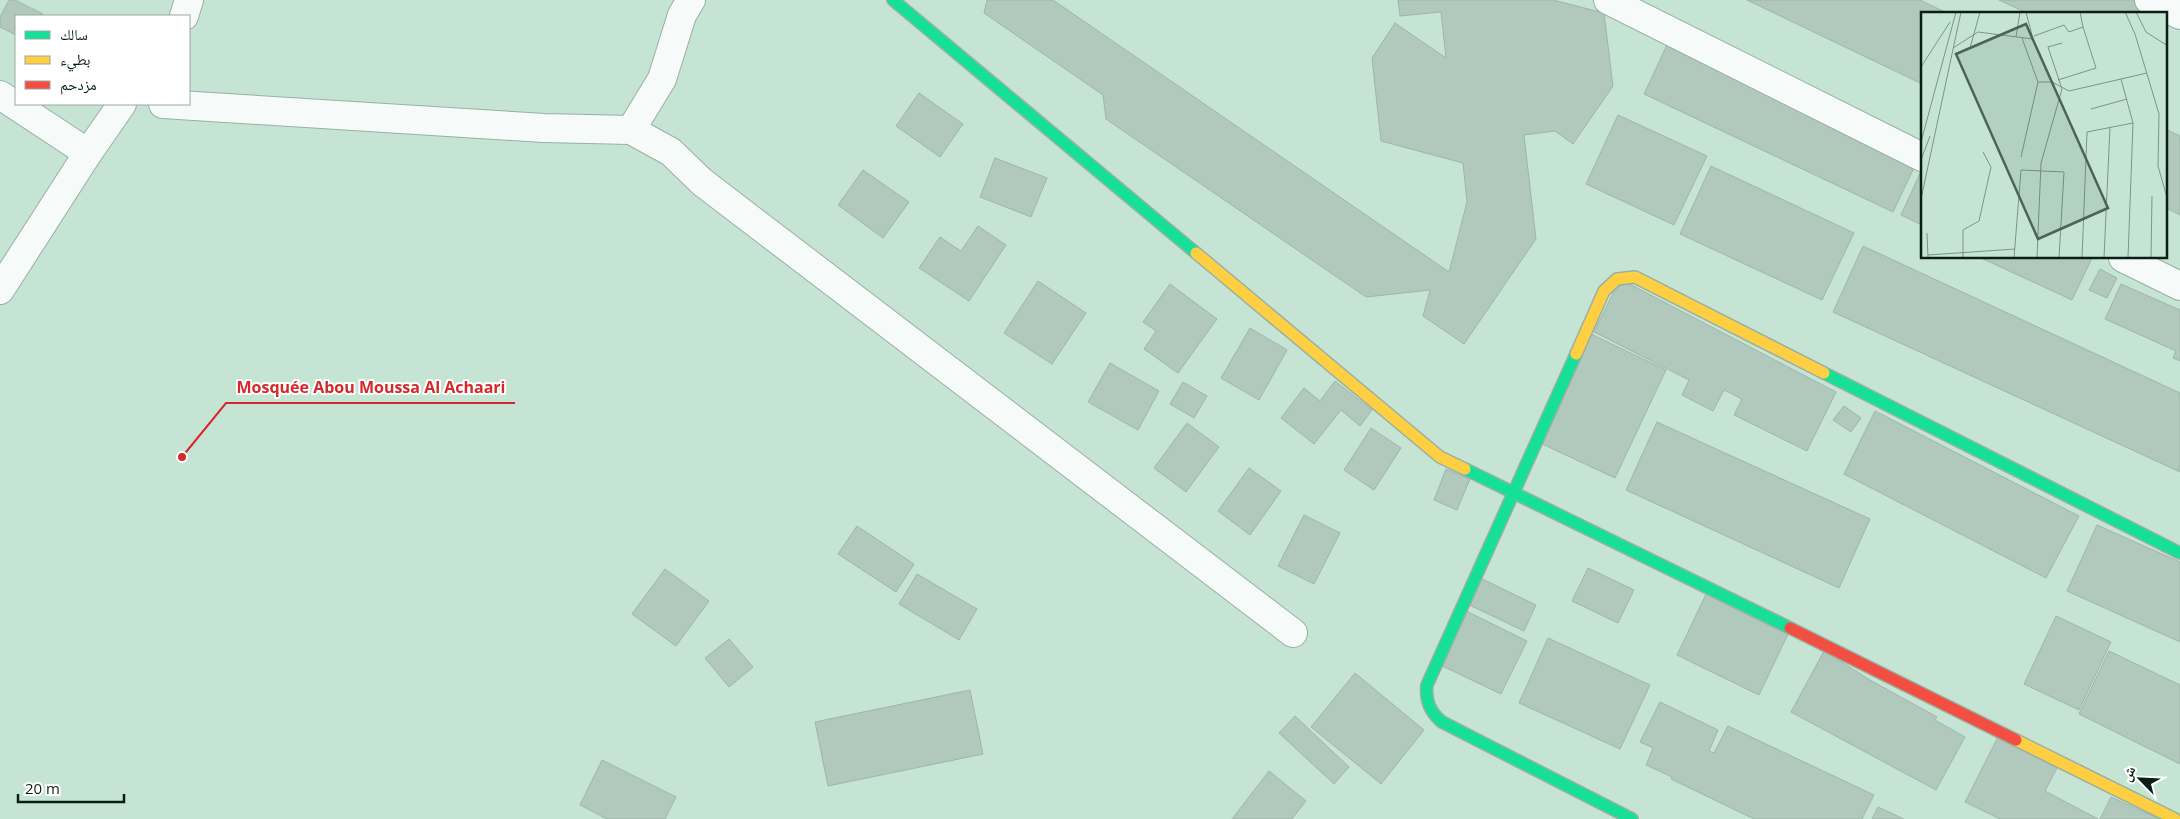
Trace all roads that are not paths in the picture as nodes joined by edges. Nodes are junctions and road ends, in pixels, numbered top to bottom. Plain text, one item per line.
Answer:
1 (189, 0) edge
2 (691, 0) edge
3 (893, 0) edge
4 (1608, 0) edge
5 (2149, 0) edge
6 (184, 15) edge
7 (2180, 15) edge
8 (0, 95) edge
9 (15, 105) edge
10 (15, 105) edge
11 (121, 105) edge
12 (179, 105) edge
13 (632, 130) junction
14 (88, 153) junction
15 (1921, 156) edge
16 (2125, 259) edge
17 (2180, 286) edge
18 (0, 290) edge
19 (1514, 491) junction
20 (2180, 553) edge
21 (1293, 633) dead end
22 (1632, 819) edge
23 (2175, 819) edge

1 - 6 street
2 - 13 street
3 - 19 street
4 - 15 street
5 - 7 street
8 - 10 street
9 - 14 street
11 - 14 street
12 - 13 street
13 - 21 street
14 - 18 street
16 - 17 street
19 - 20 street
19 - 22 street
19 - 23 street

